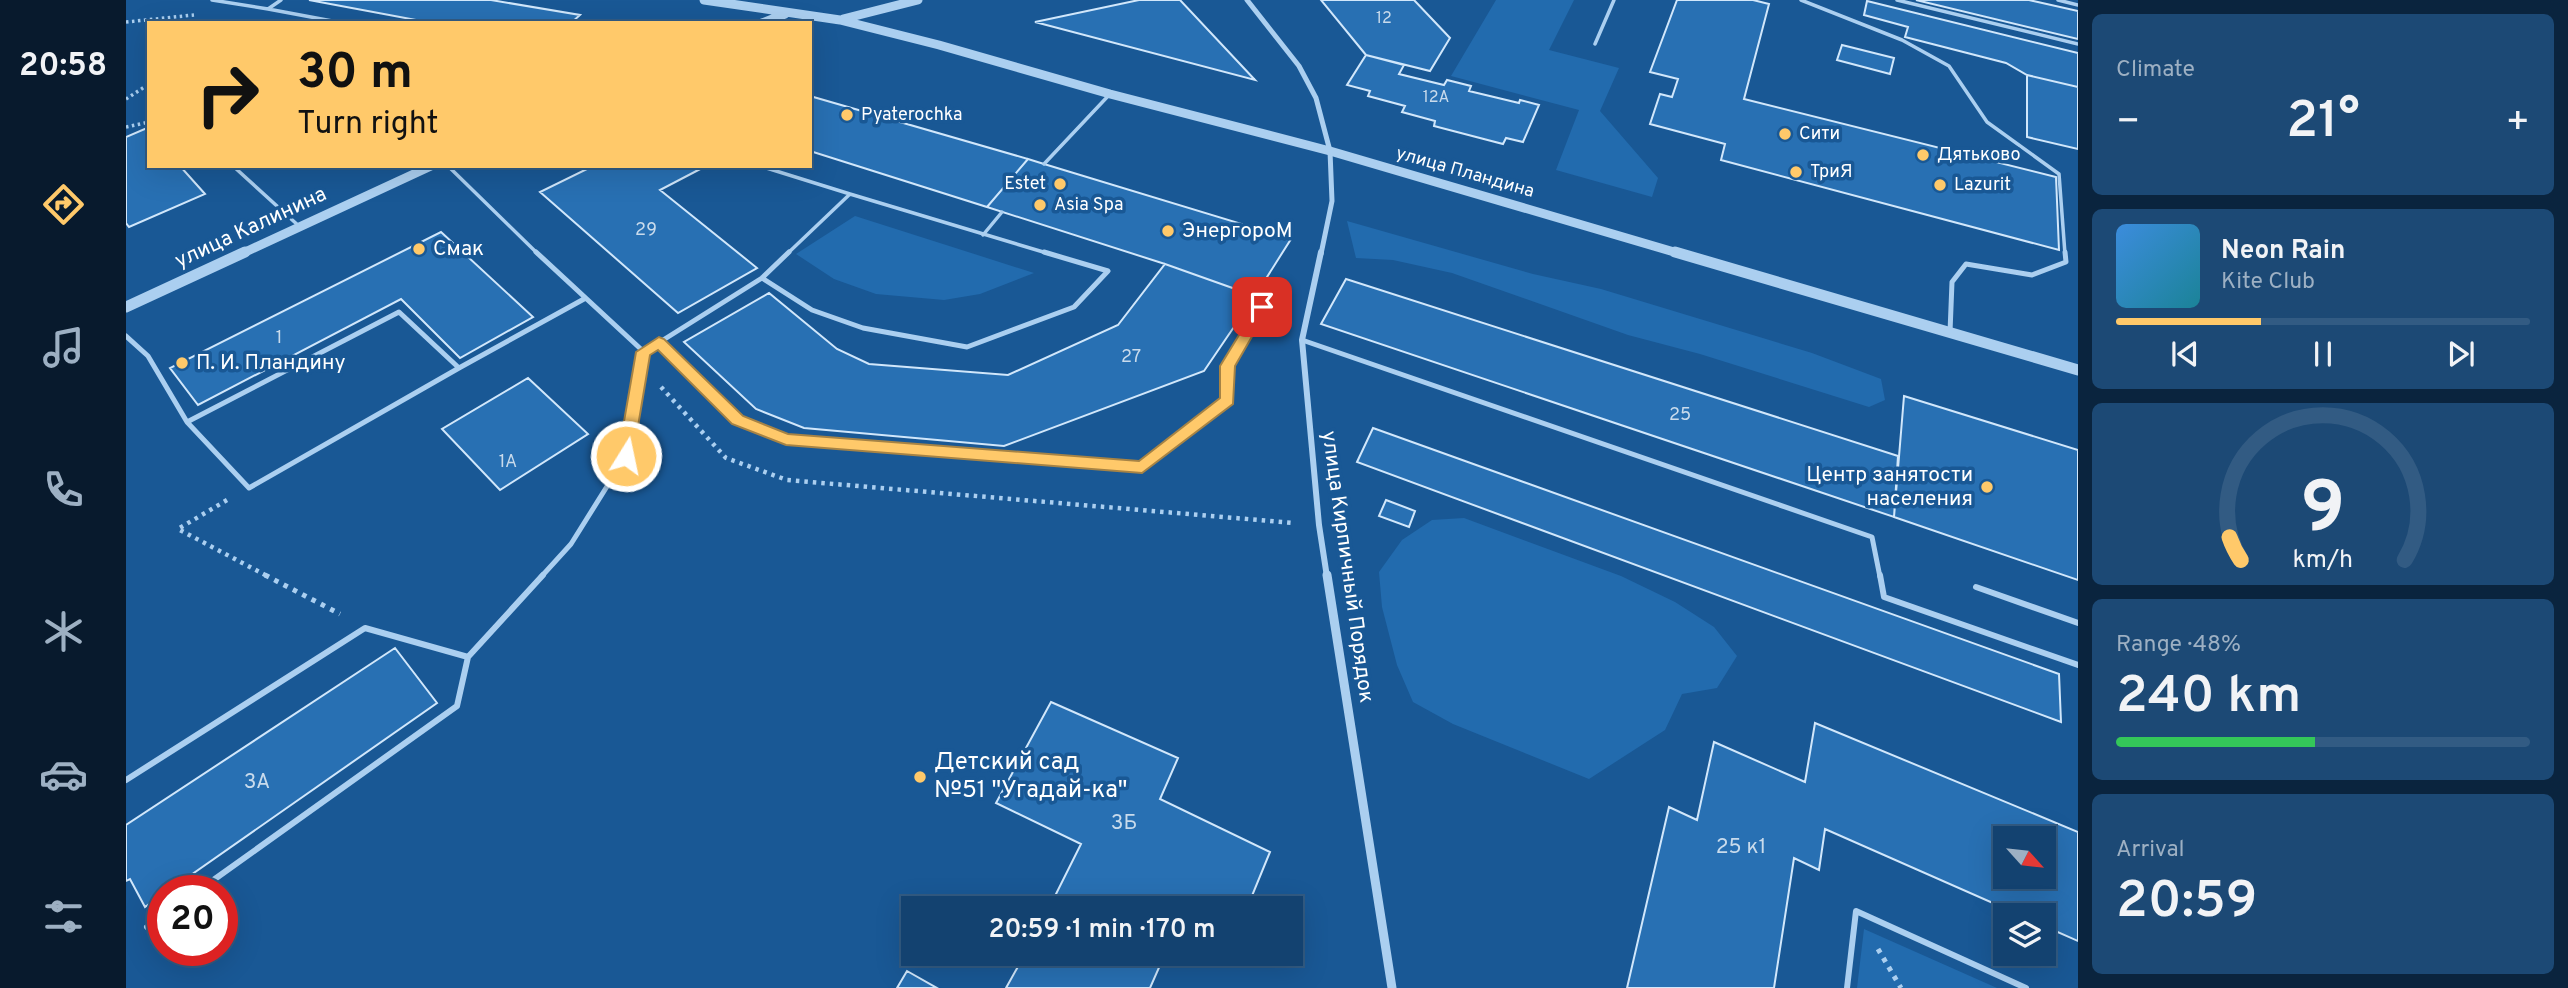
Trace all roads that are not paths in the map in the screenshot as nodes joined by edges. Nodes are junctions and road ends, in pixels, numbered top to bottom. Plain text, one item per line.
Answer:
1 (212, 0) edge
2 (281, 0) edge
3 (704, 0) edge
4 (918, 0) edge
5 (1247, 0) edge
6 (1614, 0) edge
7 (1801, 0) edge
8 (1897, 0) edge
9 (2058, 0) edge
10 (2078, 5) edge
11 (268, 9) junction
12 (786, 14) junction
13 (840, 20) junction
14 (332, 21) edge
15 (767, 21) edge
16 (1595, 44) dead end
17 (2078, 44) edge
18 (1111, 94) junction
19 (1330, 151) junction
20 (1044, 164) dead end
21 (235, 168) edge
22 (427, 168) edge
23 (450, 168) edge
24 (766, 168) edge
25 (850, 194) junction
26 (1002, 212) dead end
27 (300, 227) junction
28 (982, 235) junction
29 (762, 278) junction
30 (584, 299) junction
31 (126, 307) edge
32 (1262, 307) dead end
33 (1950, 332) junction
34 (126, 336) edge
35 (1303, 340) junction
36 (659, 342) junction
37 (644, 352) junction
38 (459, 368) junction
39 (2078, 370) edge
40 (187, 422) junction
41 (1976, 587) dead end
42 (2078, 623) edge
43 (468, 657) junction
44 (2078, 665) edge
45 (126, 780) edge
46 (220, 875) edge
47 (1392, 988) edge
48 (1847, 988) edge
49 (2026, 988) edge

1 - 11 lane
2 - 11 lane
3 - 12 street, улица Пландина
4 - 13 street
5 - 19 street, улица Кирпичный Порядок
6 - 16 lane
7 - 33 lane
8 - 17 lane
9 - 10 lane
11 - 14 lane
12 - 13 street, улица Пландина
12 - 15 street
13 - 18 street, улица Пландина
18 - 19 street, улица Пландина
18 - 20 lane
19 - 33 street, улица Пландина
19 - 35 street, улица Кирпичный Порядок
21 - 27 lane
22 - 27 street, улица Калинина
23 - 30 lane
24 - 25 lane
25 - 28 lane
25 - 29 lane
26 - 28 lane
27 - 31 street, улица Калинина
28 - 29 lane
29 - 36 lane
30 - 37 lane
30 - 38 lane
32 - 36 lane
33 - 39 street, улица Пландина
34 - 40 lane
35 - 44 lane
35 - 47 street, улица Кирпичный Порядок
36 - 37 lane
37 - 43 lane
38 - 40 lane
38 - 40 lane
41 - 42 lane
43 - 45 lane
43 - 46 lane
48 - 49 lane

